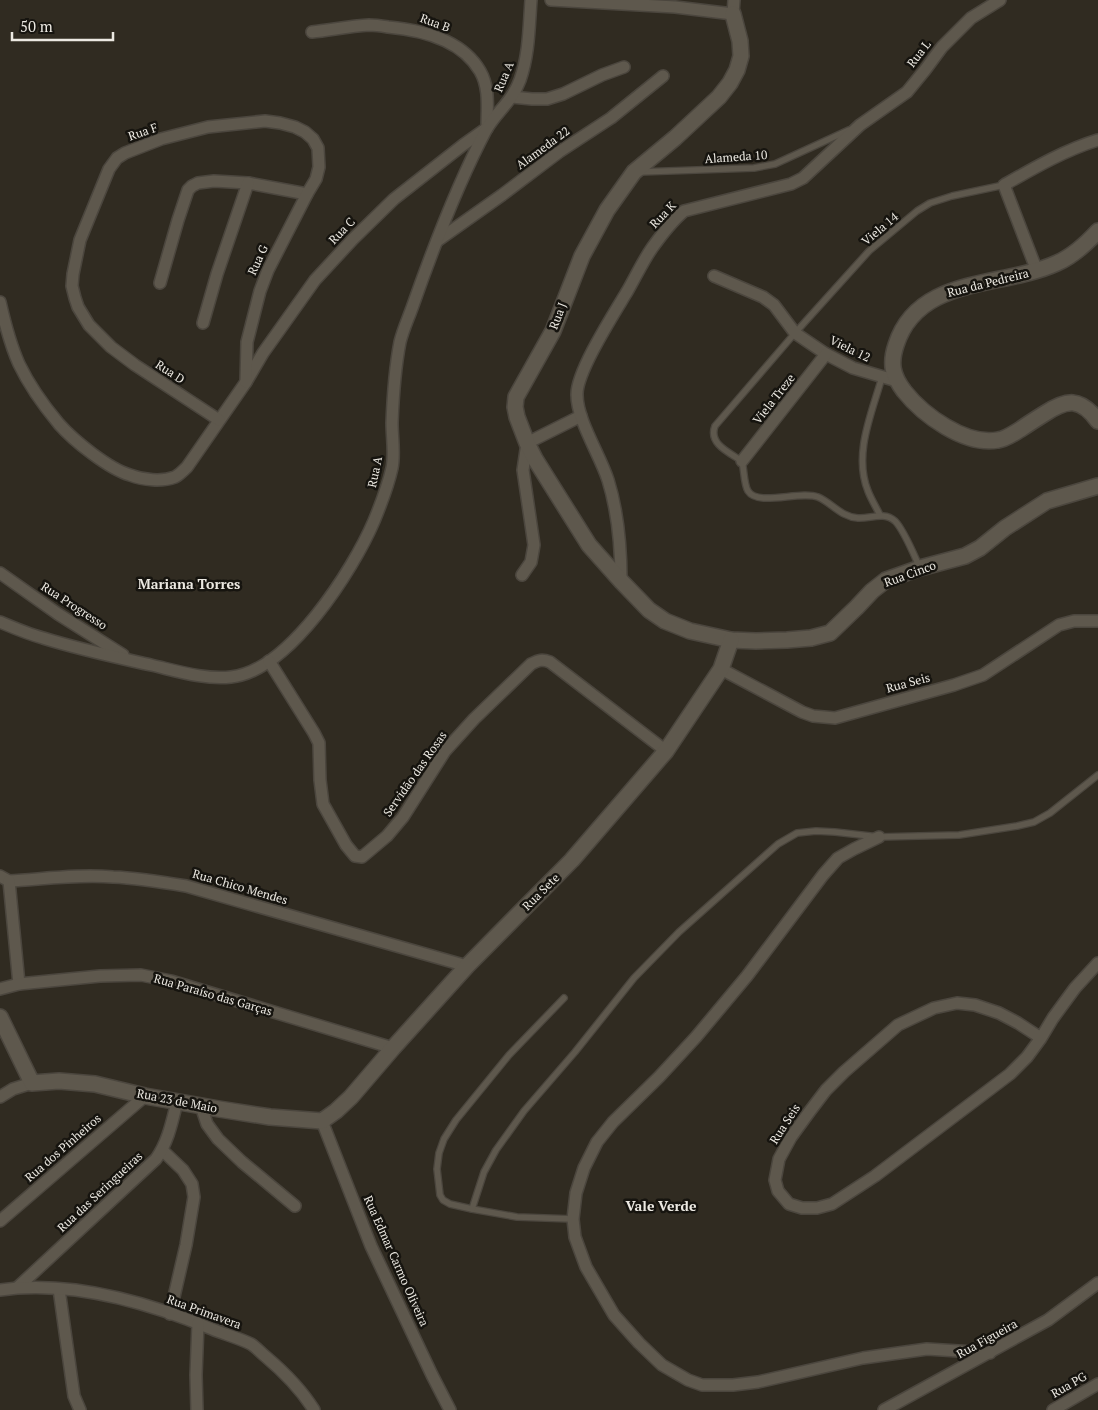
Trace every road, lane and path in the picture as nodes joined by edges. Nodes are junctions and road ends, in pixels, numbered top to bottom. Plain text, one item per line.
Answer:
1 (531, 0) edge
2 (551, 0) edge
3 (1000, 0) edge
4 (733, 7) edge
5 (312, 32) dead end
6 (624, 66) dead end
7 (663, 76) dead end
8 (512, 98) junction
9 (860, 125) junction
10 (487, 128) junction
11 (1098, 140) edge
12 (320, 158) joint
13 (634, 172) junction
14 (248, 183) junction
15 (1004, 184) junction
16 (307, 194) junction
17 (1098, 231) edge
18 (437, 241) junction
19 (1037, 271) junction
20 (714, 276) dead end
21 (160, 283) dead end
22 (0, 302) edge
23 (78, 307) joint
24 (203, 323) dead end
25 (795, 333) junction
26 (826, 354) junction
27 (882, 377) junction
28 (897, 380) junction
29 (246, 382) junction
30 (581, 416) junction
31 (219, 420) junction
32 (1098, 421) edge
33 (527, 443) junction
34 (742, 461) junction
35 (1098, 486) edge
36 (880, 515) junction
37 (920, 568) junction
38 (0, 572) edge
39 (522, 575) dead end
40 (621, 581) junction
41 (1098, 621) edge
42 (0, 622) edge
43 (665, 622) joint
44 (731, 640) junction
45 (134, 661) junction
46 (269, 661) junction
47 (720, 670) junction
48 (666, 751) junction
49 (1098, 775) edge
50 (879, 837) junction
51 (4, 879) edge
52 (1098, 963) edge
53 (467, 966) junction
54 (19, 984) junction
55 (0, 989) edge
56 (564, 998) dead end
57 (0, 1017) edge
58 (1041, 1038) junction
59 (393, 1048) junction
60 (32, 1083) junction
61 (144, 1096) junction
62 (0, 1097) edge
63 (177, 1102) junction
64 (200, 1106) junction
65 (322, 1121) junction
66 (162, 1150) junction
67 (295, 1206) dead end
68 (472, 1209) junction
69 (573, 1219) junction
70 (0, 1221) edge
71 (1098, 1283) edge
72 (18, 1287) junction
73 (59, 1289) junction
74 (0, 1290) edge
75 (170, 1314) junction
76 (198, 1323) junction
77 (990, 1353) junction
78 (1098, 1384) edge
79 (80, 1410) edge
80 (196, 1410) edge
81 (314, 1410) edge
82 (450, 1410) edge
83 (884, 1410) edge
84 (1053, 1410) edge

1 - 8 street, Rua A
2 - 4 street
3 - 9 street, Rua L
4 - 13 street, Rua J
5 - 10 street, Rua B
6 - 8 street
7 - 18 street, Alameda 22
8 - 10 street, Rua A
9 - 13 lane, Alameda 10
9 - 30 street, Rua K
10 - 18 street, Rua A
10 - 29 street, Rua C
11 - 15 street
12 - 16 street, Rua G
12 - 23 street, Rua F
13 - 33 street, Rua J
14 - 16 street
14 - 21 street
14 - 24 street
15 - 19 street
15 - 25 lane, Viela 14
16 - 29 street, Rua G
17 - 19 street, Rua da Pedreira
18 - 46 street, Rua A
19 - 28 street, Rua da Pedreira
20 - 25 street, Viela 12
22 - 31 street
23 - 31 street, Rua D
25 - 26 street, Viela 12
25 - 34 lane, Viela 14
26 - 27 street, Viela 12
26 - 34 street, Viela Treze
27 - 28 street, Viela 12
27 - 36 lane
28 - 32 street, Rua da Pedreira
29 - 31 street
30 - 33 street
30 - 40 street, Rua K
33 - 39 street
33 - 40 street, Rua J
34 - 36 lane
35 - 37 street, Rua Cinco
36 - 37 lane
37 - 44 street, Rua Cinco
38 - 45 street, Rua Progresso
40 - 43 street, Rua J
41 - 47 street, Rua Seis
42 - 45 street, Rua A
43 - 44 street, Rua Cinco
44 - 47 street, Rua Sete
45 - 46 street, Rua A
46 - 48 street, Servidão das Rosas
47 - 48 street, Rua Sete
48 - 53 street, Rua Sete
49 - 50 lane
50 - 68 lane
50 - 69 street
51 - 53 street, Rua Chico Mendes
51 - 54 street
52 - 58 street, Rua Seis
53 - 59 street, Rua Sete
54 - 55 street, Rua Paraíso das Garças
54 - 59 street, Rua Paraíso das Garças
56 - 68 lane
57 - 60 street
58 - 58 street, Rua Seis
59 - 65 street, Rua Sete
60 - 61 street, Rua 23 de Maio
60 - 62 street
61 - 63 street, Rua 23 de Maio
61 - 70 street, Rua dos Pinheiros
63 - 64 street, Rua 23 de Maio
63 - 66 street, Rua das Seringueiras
64 - 65 street, Rua 23 de Maio
64 - 67 street
65 - 82 street, Rua Edmar Carmo Oliveira
66 - 72 street, Rua das Seringueiras
66 - 75 street
68 - 69 lane
69 - 77 street
71 - 77 street, Rua Figueira
72 - 73 street, Rua Primavera
72 - 74 street, Rua Primavera
73 - 75 street, Rua Primavera
73 - 79 street
75 - 76 street, Rua Primavera
76 - 80 street
76 - 81 street, Rua Primavera
77 - 83 street, Rua Figueira
78 - 84 street, Rua PG

